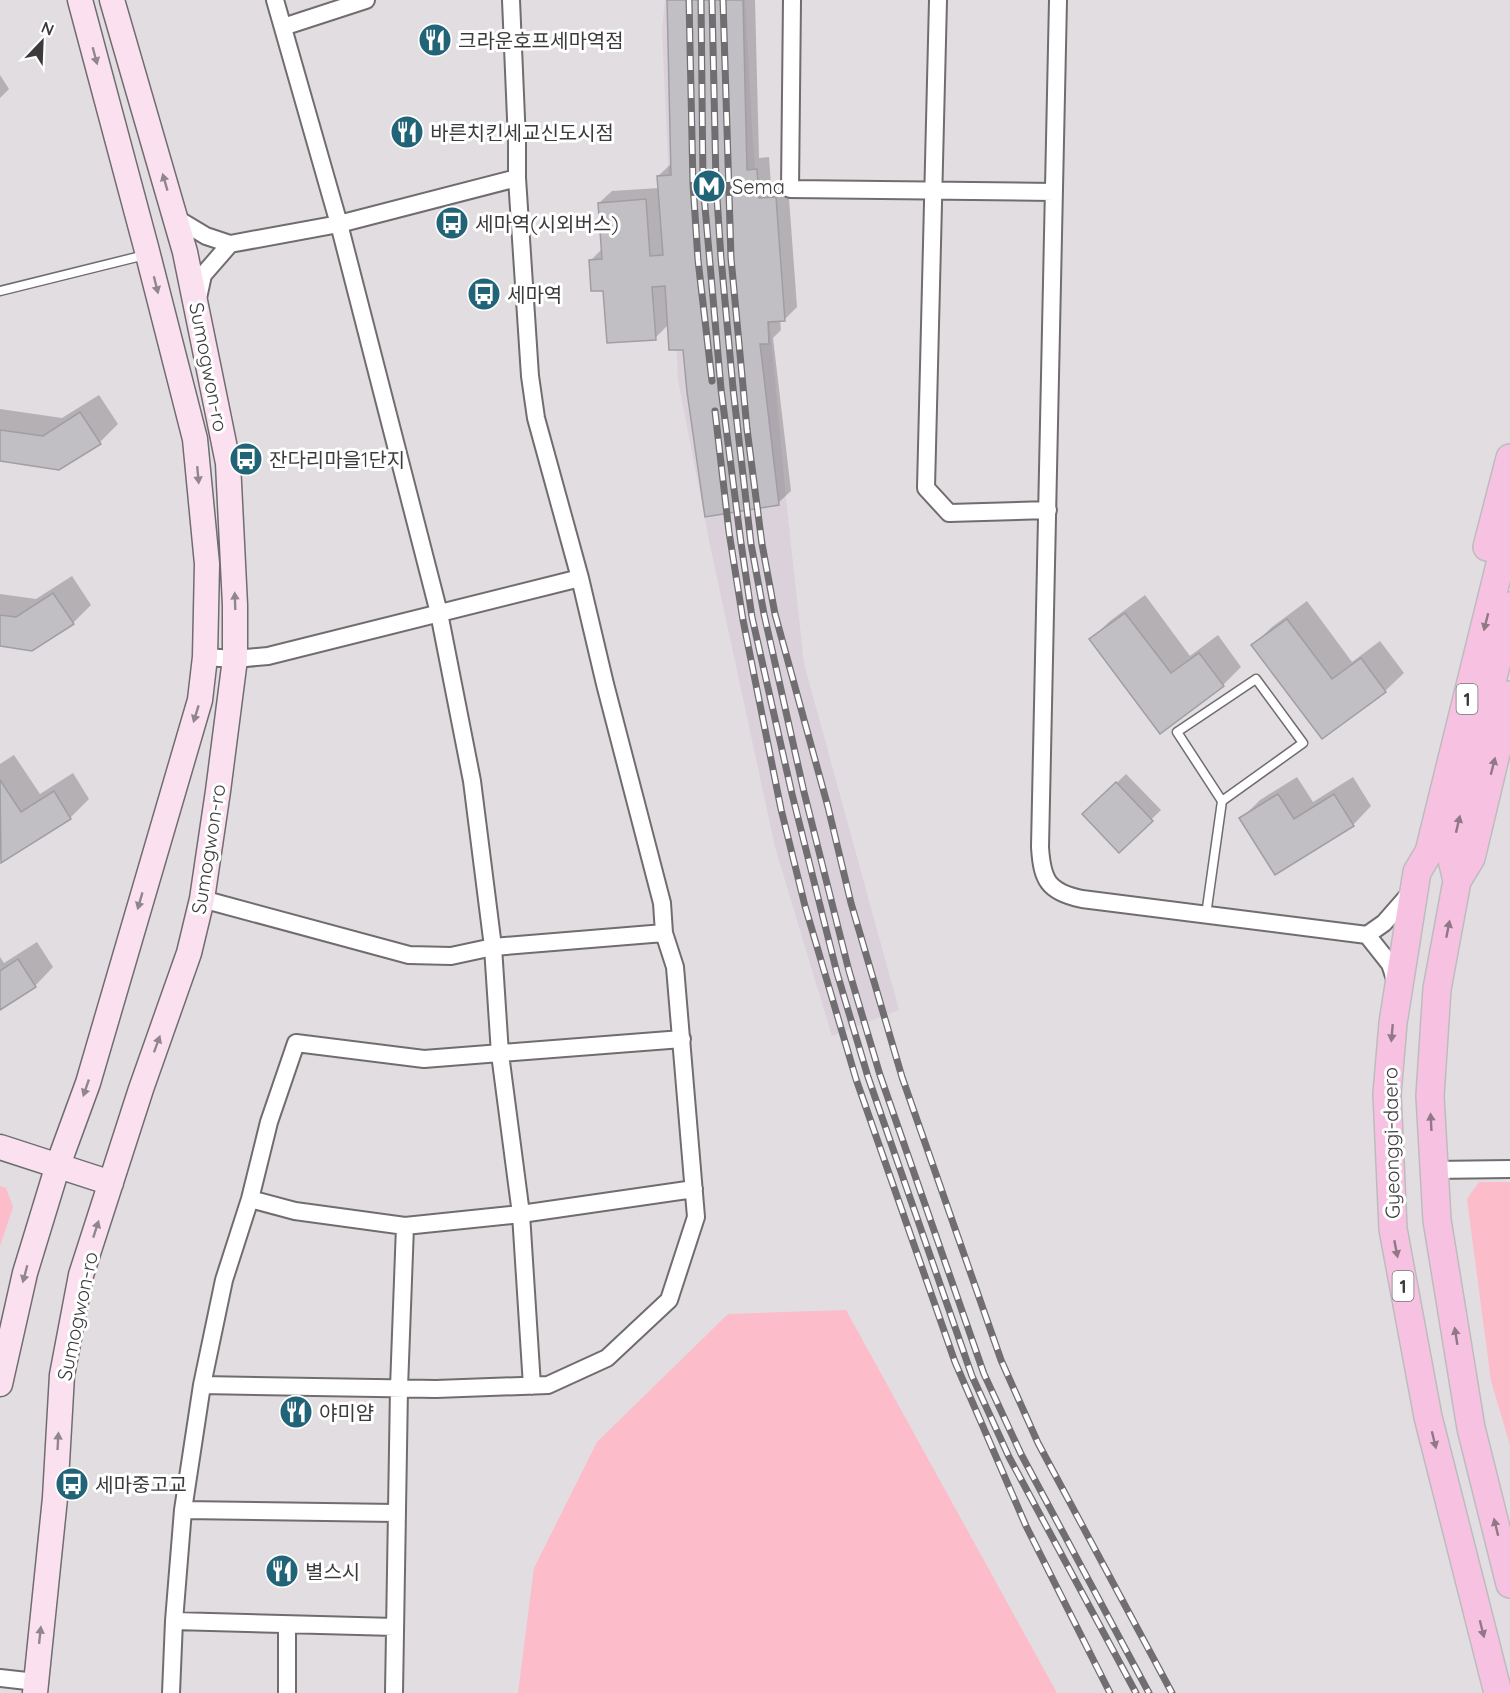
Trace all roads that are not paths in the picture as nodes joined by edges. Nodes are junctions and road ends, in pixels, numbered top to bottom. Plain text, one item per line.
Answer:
1 (80, 0) edge
2 (112, 0) edge
3 (274, 0) edge
4 (366, 0) edge
5 (511, 0) edge
6 (792, 0) edge
7 (938, 0) edge
8 (1058, 0) edge
9 (283, 27) junction
10 (517, 178) junction
11 (933, 191) junction
12 (1054, 192) junction
13 (176, 218) junction
14 (339, 224) junction
15 (230, 244) junction
16 (148, 254) junction
17 (0, 291) edge
18 (196, 306) junction
19 (1510, 458) edge
20 (1048, 510) junction
21 (1510, 524) edge
22 (580, 578) junction
23 (1510, 606) edge
24 (439, 614) junction
25 (205, 657) junction
26 (234, 659) junction
27 (1510, 695) edge
28 (1222, 801) junction
29 (1415, 880) junction
30 (1457, 881) junction
31 (202, 899) junction
32 (1206, 915) junction
33 (664, 933) junction
34 (1367, 935) junction
35 (493, 947) junction
36 (1398, 988) junction
37 (682, 1039) junction
38 (500, 1054) junction
39 (0, 1147) edge
40 (58, 1165) junction
41 (1510, 1169) edge
42 (1433, 1170) junction
43 (111, 1183) junction
44 (694, 1189) junction
45 (250, 1199) junction
46 (521, 1214) junction
47 (405, 1226) junction
48 (0, 1384) edge
49 (202, 1385) junction
50 (532, 1386) junction
51 (399, 1388) junction
52 (183, 1510) junction
53 (396, 1513) junction
54 (1510, 1584) edge
55 (174, 1621) junction
56 (287, 1626) junction
57 (395, 1627) junction
58 (0, 1678) edge
59 (35, 1688) edge
60 (171, 1693) edge
61 (287, 1693) edge
62 (394, 1693) edge
63 (1498, 1693) edge

1 -> 16 street, Sumogwon-ro
13 -> 2 street, Sumogwon-ro
3 - 9 street
4 - 9 street
5 - 10 street
6 - 11 street
7 - 11 street
8 - 12 street
9 - 14 street
10 - 14 street
10 - 22 street
11 - 12 street
11 - 20 street
12 - 20 street
13 - 15 street
13 - 18 street, Sumogwon-ro
14 - 15 street
14 - 24 street
15 - 18 street
16 - 17 lane
16 -> 25 street, Sumogwon-ro
26 -> 18 street, Sumogwon-ro
19 - 29 main road
20 - 32 street
21 -> 29 main road, Gyeonggi-daero / 1
22 - 24 street
22 - 33 street
30 -> 23 main road, Gyeonggi-daero / 1
24 - 26 street
24 - 35 street
25 - 26 street
25 -> 40 street, Sumogwon-ro
26 - 31 street, Sumogwon-ro
30 -> 27 main road
28 - 28 lane
28 - 32 lane
29 - 34 street
29 - 36 main road, Gyeonggi-daero / 1
42 -> 30 main road, Gyeonggi-daero / 1
31 - 35 street
43 -> 31 street, Sumogwon-ro
32 - 34 street
33 - 35 street
33 - 37 street
34 - 36 street
35 - 38 street
36 -> 63 main road, Gyeonggi-daero / 1
37 - 38 street
37 - 44 street
38 - 45 street
38 - 46 street
39 - 40 street
40 - 43 street
40 -> 48 street, Sumogwon-ro
41 - 42 street
54 -> 42 main road, Gyeonggi-daero / 1
59 -> 43 street, Sumogwon-ro
44 - 46 street
44 - 50 street
45 - 47 street
45 - 49 street
46 - 47 street
46 - 50 street
47 - 51 street
49 - 51 street
49 - 52 street
50 - 51 street
51 - 53 street
52 - 53 street
52 - 55 street
53 - 57 street
55 - 56 street
55 - 60 street
56 - 57 street
56 - 61 street
57 - 62 street
58 - 59 street

